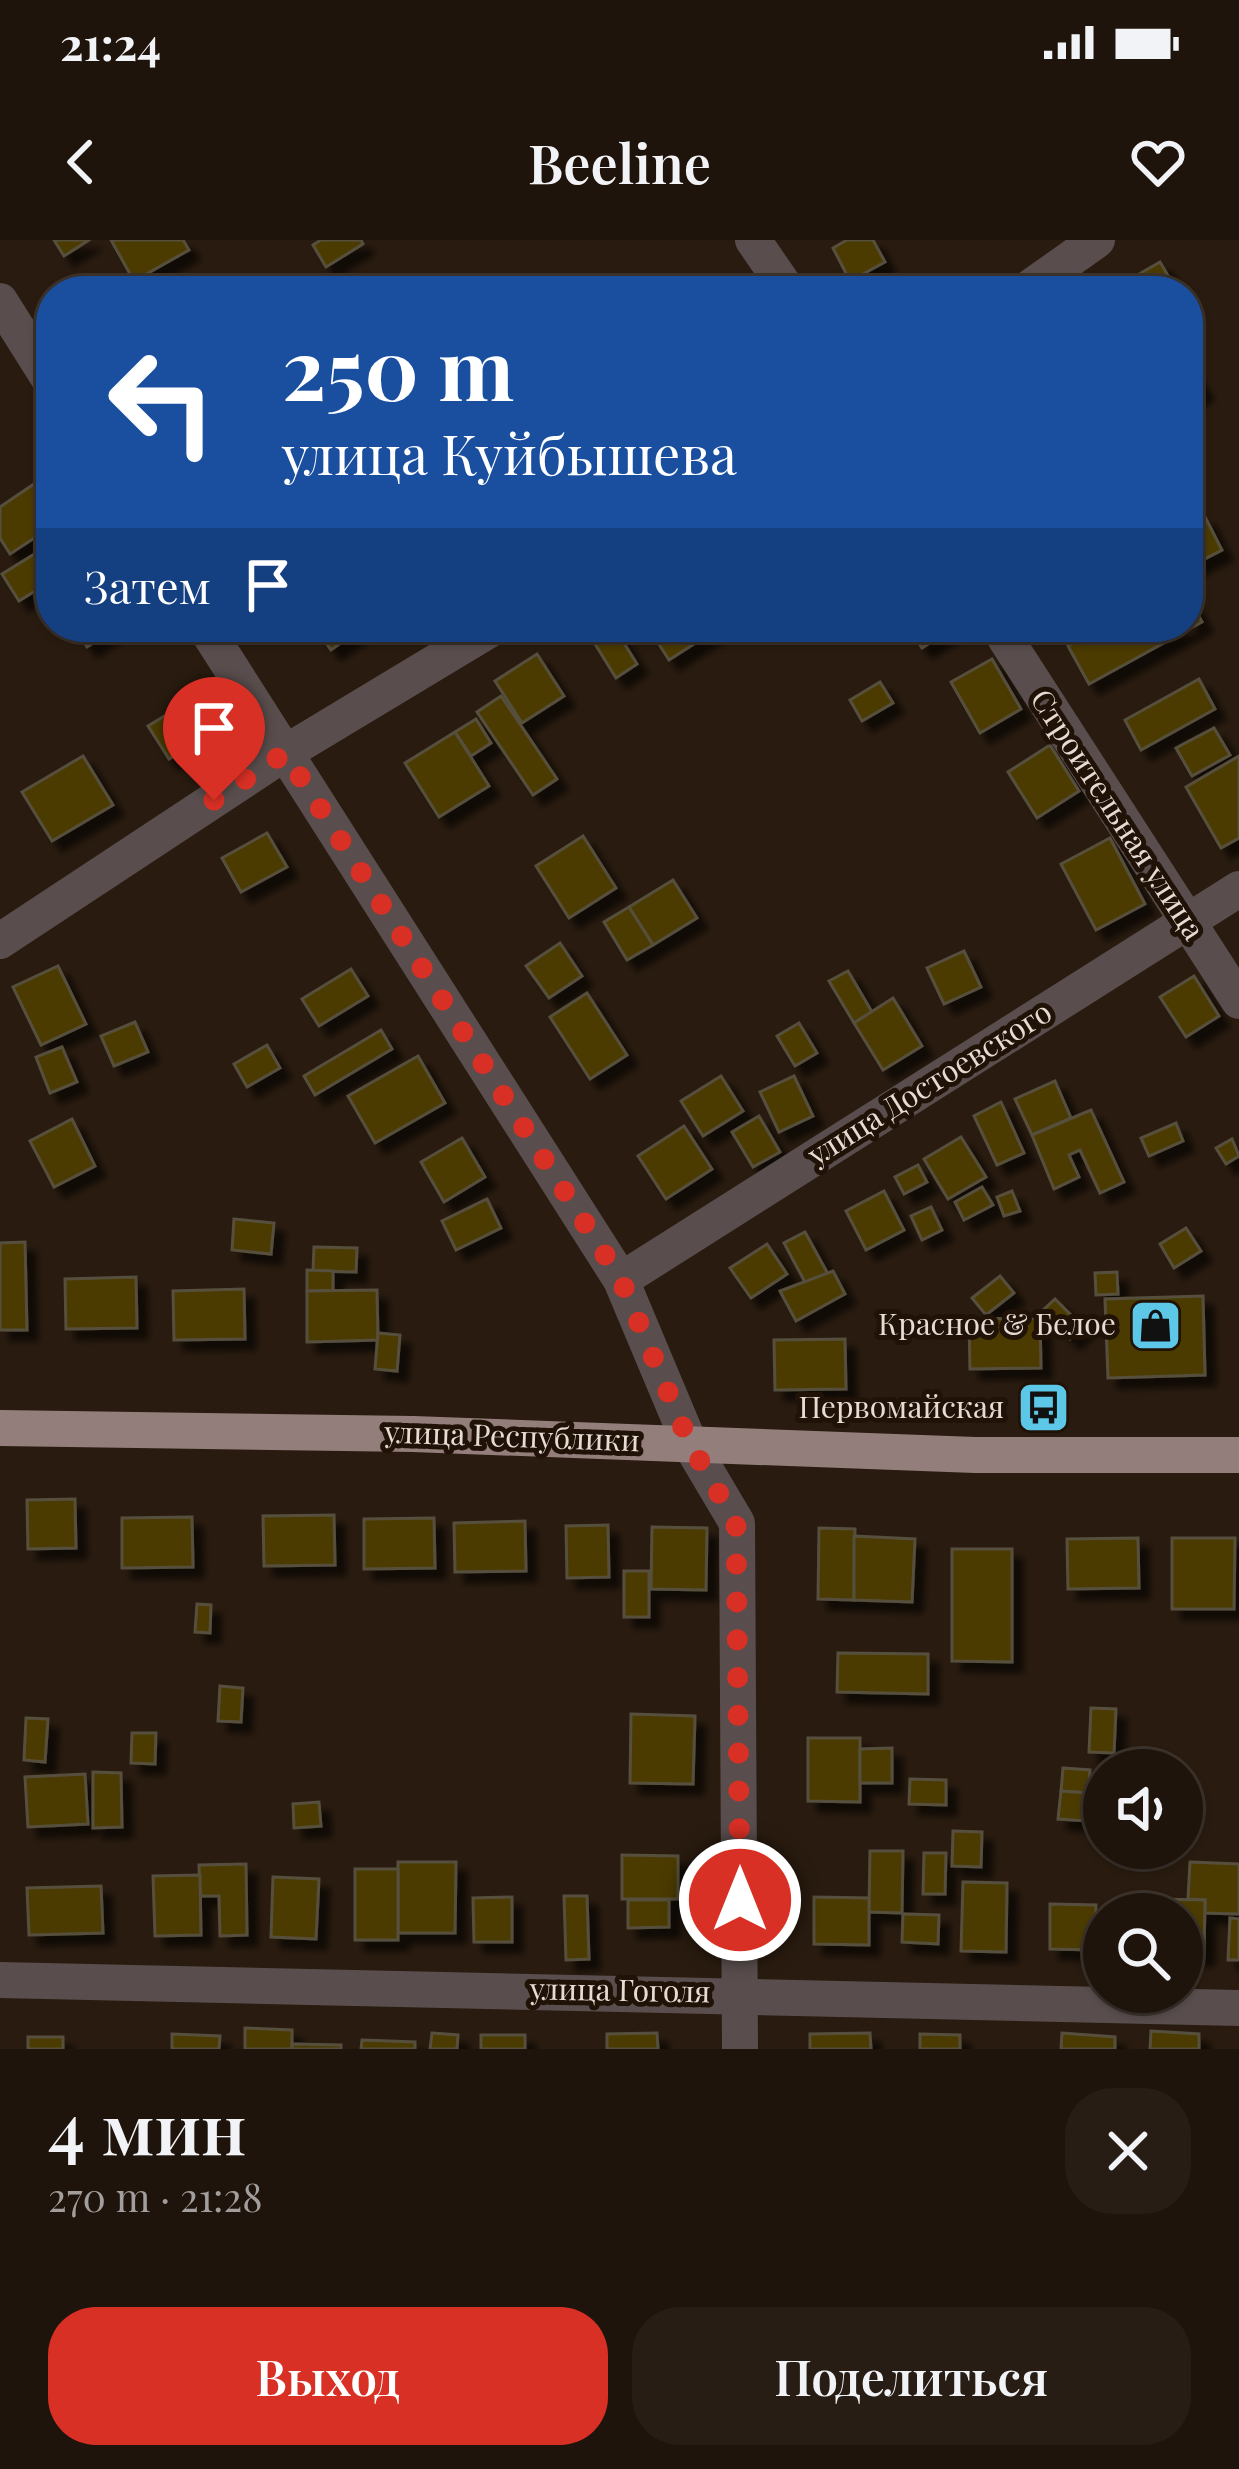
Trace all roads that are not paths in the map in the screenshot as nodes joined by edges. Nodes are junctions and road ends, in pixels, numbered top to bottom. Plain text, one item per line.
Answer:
1 (753, 240) edge
2 (1097, 240) edge
3 (778, 276) edge
4 (1046, 276) edge
5 (0, 302) edge
6 (36, 358) edge
7 (215, 642) edge
8 (469, 642) edge
9 (1007, 642) edge
10 (285, 753) junction
11 (1239, 889) edge
12 (1184, 923) junction
13 (0, 941) edge
14 (1239, 1001) edge
15 (621, 1280) junction
16 (0, 1428) edge
17 (689, 1442) junction
18 (1239, 1455) edge
19 (0, 1981) edge
20 (740, 1994) junction
21 (1239, 2008) edge
22 (740, 2049) edge

1 - 3 street
2 - 4 street
5 - 6 street
7 - 10 street
8 - 10 street
9 - 12 street, Строительная улица
10 - 13 street
10 - 15 street
11 - 12 street, улица Достоевского
12 - 14 street, Строительная улица
12 - 15 street, улица Достоевского
15 - 17 street
16 - 17 main road, улица Республики
17 - 18 main road, улица Республики
17 - 20 street
19 - 20 street, улица Гоголя
20 - 21 street, улица Гоголя
20 - 22 street

